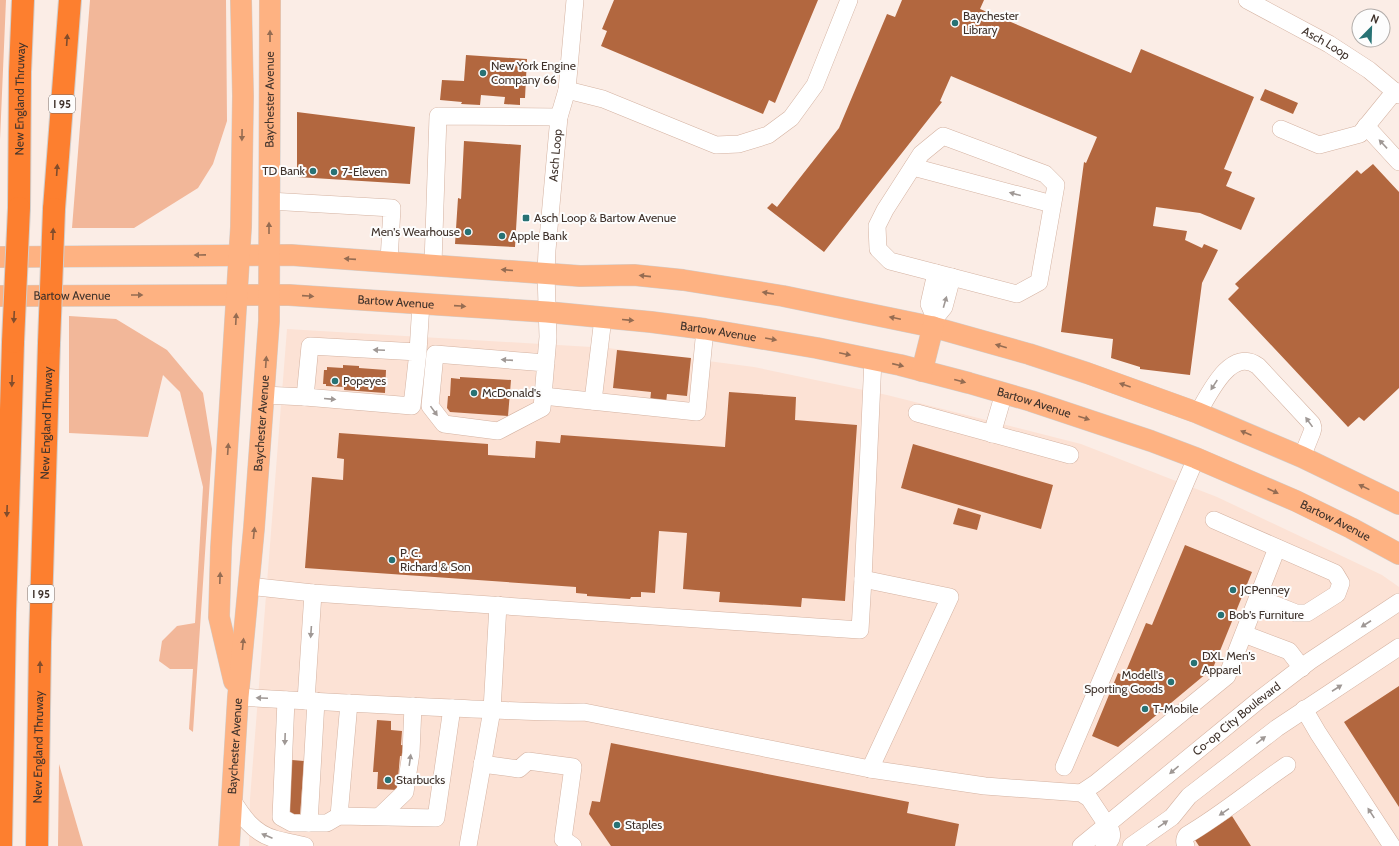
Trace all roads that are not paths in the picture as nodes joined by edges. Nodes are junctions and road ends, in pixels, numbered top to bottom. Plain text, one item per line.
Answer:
1 (23, 0) edge
2 (70, 0) edge
3 (241, 0) edge
4 (270, 0) edge
5 (576, 0) edge
6 (849, 0) edge
7 (1247, 0) edge
8 (567, 90) junction
9 (1397, 93) edge
10 (559, 117) junction
11 (1366, 126) junction
12 (1281, 129) dead end
13 (1399, 162) edge
14 (913, 167) junction
15 (269, 202) junction
16 (1052, 204) junction
17 (239, 254) junction
18 (269, 254) junction
19 (0, 257) edge
20 (389, 261) junction
21 (433, 264) junction
22 (546, 273) junction
23 (944, 275) junction
24 (269, 294) junction
25 (237, 295) junction
26 (0, 296) edge
27 (421, 303) junction
28 (547, 312) junction
29 (603, 318) junction
30 (934, 322) junction
31 (705, 329) junction
32 (418, 352) junction
33 (873, 359) junction
34 (546, 363) junction
35 (922, 371) junction
36 (1004, 393) junction
37 (264, 395) junction
38 (305, 397) junction
39 (593, 401) junction
40 (543, 402) junction
41 (917, 413) dead end
42 (1198, 413) junction
43 (992, 434) junction
44 (1070, 456) dead end
45 (1302, 457) junction
46 (1196, 458) junction
47 (1399, 504) edge
48 (1214, 520) dead end
49 (1277, 548) junction
50 (1399, 554) edge
51 (863, 579) junction
52 (248, 586) junction
53 (314, 593) junction
54 (1258, 598) junction
55 (1399, 602) edge
56 (498, 605) junction
57 (1244, 634) junction
58 (1399, 647) edge
59 (1302, 668) junction
60 (238, 697) junction
61 (286, 700) junction
62 (311, 701) junction
63 (349, 703) junction
64 (412, 706) junction
65 (452, 708) junction
66 (492, 710) junction
67 (1304, 710) junction
68 (482, 764) junction
69 (1287, 765) dead end
70 (1064, 767) dead end
71 (870, 769) junction
72 (1081, 793) junction
73 (231, 798) junction
74 (339, 816) junction
75 (380, 816) junction
76 (309, 823) junction
77 (1107, 825) junction
78 (1, 846) edge
79 (37, 846) edge
80 (230, 846) edge
81 (305, 846) edge
82 (468, 846) edge
83 (572, 846) edge
84 (1081, 846) edge
85 (1104, 846) edge
86 (1131, 846) edge
87 (1186, 846) edge
88 (1392, 846) edge

1 -> 78 highway, New England Thruway, bridge
79 -> 2 highway, New England Thruway / I 95, bridge
3 -> 17 main road
15 -> 4 main road, Baychester Avenue
5 - 8 street, Asch Loop
6 - 8 street
7 - 9 street, Asch Loop
8 - 10 street, Asch Loop
9 - 11 street
10 - 21 street
10 - 22 street, Asch Loop
11 - 12 street
13 -> 11 street
16 -> 14 street
14 - 16 street
14 - 23 street
18 -> 15 main road, Baychester Avenue
15 - 20 street
16 - 23 street
17 - 18 main road
17 -> 19 main road
17 - 25 main road
20 -> 18 main road
18 - 24 main road, Baychester Avenue
20 - 21 main road
22 -> 21 main road
22 - 28 street, Asch Loop
30 -> 22 main road
23 - 30 street
24 - 25 main road, Bartow Avenue
24 -> 27 main road, Bartow Avenue
37 -> 24 main road, Baychester Avenue
26 -> 25 main road, Bartow Avenue
60 -> 25 main road
27 -> 28 main road, Bartow Avenue
27 - 32 street
28 - 29 main road, Bartow Avenue
28 - 34 street, Asch Loop
29 -> 31 main road, Bartow Avenue
29 - 39 street
30 - 35 main road
42 -> 30 main road
31 -> 33 main road, Bartow Avenue
31 - 39 street
32 -> 38 street
38 -> 32 street
33 -> 35 main road, Bartow Avenue
33 - 51 street
34 - 40 street, Asch Loop
34 -> 40 street
35 -> 36 main road, Bartow Avenue
36 - 43 street
36 -> 46 main road, Bartow Avenue
37 - 38 street
52 -> 37 main road, Baychester Avenue
39 - 40 street
41 - 43 street
45 -> 42 main road
45 -> 42 street
43 - 44 street
47 -> 45 main road
46 -> 50 main road, Bartow Avenue
46 - 70 street
48 - 49 street
49 - 54 street
49 - 54 street
51 - 56 street
51 - 71 street
52 - 53 street
60 -> 52 main road, Baychester Avenue
53 - 56 street
53 -> 62 street
54 - 57 street
55 -> 59 street, Co-op City Boulevard
56 - 66 street
57 - 59 street
57 - 72 street
67 -> 58 street
59 -> 77 street, Co-op City Boulevard
61 -> 60 street
60 - 73 main road, Baychester Avenue
61 - 62 street
61 -> 76 street
62 - 63 street
62 - 76 street
63 - 64 street
63 - 74 street
64 - 65 street
75 -> 64 street
65 - 66 street
65 - 75 street
66 - 68 street
66 - 71 street
86 -> 67 street
88 -> 67 street
68 - 82 street
68 - 83 street
69 -> 87 street
71 - 72 street
72 - 77 street
73 - 80 main road, Baychester Avenue
81 -> 73 street
74 - 75 street
74 - 76 street
77 - 84 street, Co-op City Boulevard
77 - 85 street

